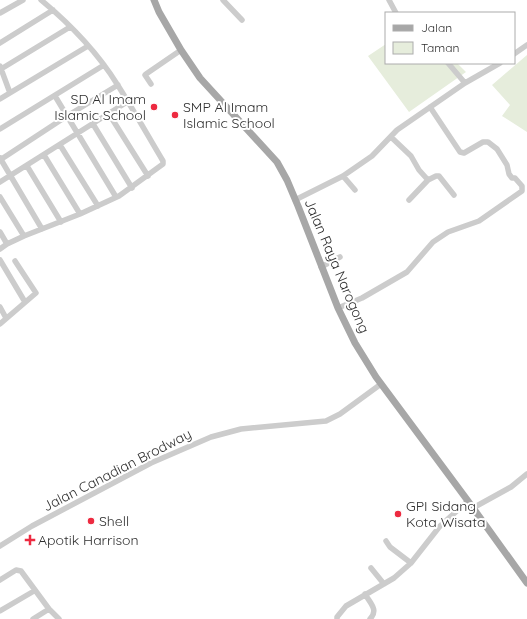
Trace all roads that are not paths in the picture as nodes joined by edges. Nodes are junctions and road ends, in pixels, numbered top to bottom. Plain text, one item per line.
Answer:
1 (23, 0) edge
2 (41, 0) edge
3 (154, 0) edge
4 (223, 0) edge
5 (389, 0) edge
6 (54, 10) junction
7 (395, 12) edge
8 (0, 13) edge
9 (242, 20) dead end
10 (70, 27) junction
11 (0, 43) edge
12 (88, 46) junction
13 (526, 46) edge
14 (181, 50) junction
15 (515, 53) edge
16 (449, 64) edge
17 (498, 64) edge
18 (104, 65) junction
19 (1, 67) edge
20 (465, 83) junction
21 (151, 84) dead end
22 (118, 85) junction
23 (10, 93) junction
24 (55, 96) junction
25 (0, 99) edge
26 (128, 102) junction
27 (430, 107) junction
28 (109, 114) junction
29 (67, 116) junction
30 (92, 124) junction
31 (0, 129) edge
32 (78, 134) junction
33 (391, 137) junction
34 (60, 145) junction
35 (44, 155) junction
36 (0, 159) edge
37 (27, 166) junction
38 (10, 176) junction
39 (148, 176) junction
40 (343, 176) junction
41 (428, 180) junction
42 (0, 182) edge
43 (132, 188) junction
44 (355, 190) dead end
45 (454, 195) dead end
46 (0, 197) edge
47 (116, 197) junction
48 (295, 200) junction
49 (409, 200) dead end
50 (98, 206) junction
51 (80, 214) junction
52 (61, 222) junction
53 (42, 230) junction
54 (0, 232) edge
55 (24, 236) junction
56 (7, 244) junction
57 (0, 249) edge
58 (340, 257) dead end
59 (0, 260) edge
60 (15, 261) dead end
61 (321, 267) junction
62 (25, 302) junction
63 (0, 307) edge
64 (338, 308) junction
65 (6, 318) junction
66 (0, 324) edge
67 (380, 384) junction
68 (527, 474) edge
69 (468, 501) junction
70 (473, 508) junction
71 (386, 541) dead end
72 (0, 546) edge
73 (411, 563) junction
74 (370, 568) dead end
75 (0, 580) edge
76 (527, 583) edge
77 (384, 584) junction
78 (34, 590) junction
79 (365, 594) junction
80 (49, 609) junction
81 (0, 611) edge
82 (33, 619) edge
83 (59, 619) edge
84 (337, 619) edge
85 (370, 619) edge

1 - 8 street
2 - 6 street
3 - 14 main road, Jalan Raya Narogong
4 - 9 street
5 - 7 street
6 - 10 street
6 - 11 street
10 - 12 street
10 - 19 street
12 - 18 street
12 - 23 street
13 - 15 street
14 - 21 street
14 - 48 main road, Jalan Raya Narogong
16 - 20 street
17 - 20 street
18 - 22 street
18 - 24 street
19 - 23 street
20 - 27 street
22 - 26 street
22 - 29 street
23 - 25 street
24 - 29 street
24 - 31 street
26 - 28 street
26 - 39 street
27 - 33 street
27 - 64 street
28 - 30 street
28 - 39 street
29 - 32 street
29 - 36 street
30 - 32 street
30 - 43 street
32 - 34 street
32 - 47 street
33 - 40 street
33 - 41 street
34 - 35 street
34 - 50 street
35 - 37 street
35 - 51 street
36 - 38 street
37 - 38 street
37 - 52 street
38 - 42 street
38 - 53 street
39 - 43 street
40 - 44 street
40 - 48 street
41 - 45 street
41 - 49 street
43 - 47 street
46 - 55 street
47 - 50 street
48 - 61 main road, Jalan Raya Narogong
50 - 51 street
51 - 52 street
52 - 53 street
53 - 55 street
54 - 56 street
55 - 56 street
56 - 57 street
58 - 61 street
59 - 62 street
60 - 62 street
61 - 64 main road, Jalan Raya Narogong
62 - 65 street
63 - 65 street
64 - 67 main road, Jalan Raya Narogong
65 - 66 street
67 - 69 main road, Jalan Raya Narogong
67 - 72 street, Jalan Canadian Brodway
68 - 70 street
69 - 70 main road, Jalan Raya Narogong
69 - 73 street
70 - 76 main road, Jalan Raya Narogong
71 - 73 street
73 - 77 street
74 - 77 street
75 - 78 street
77 - 79 street
78 - 80 street
78 - 81 street
79 - 84 street
79 - 85 street
80 - 82 street
80 - 83 street

